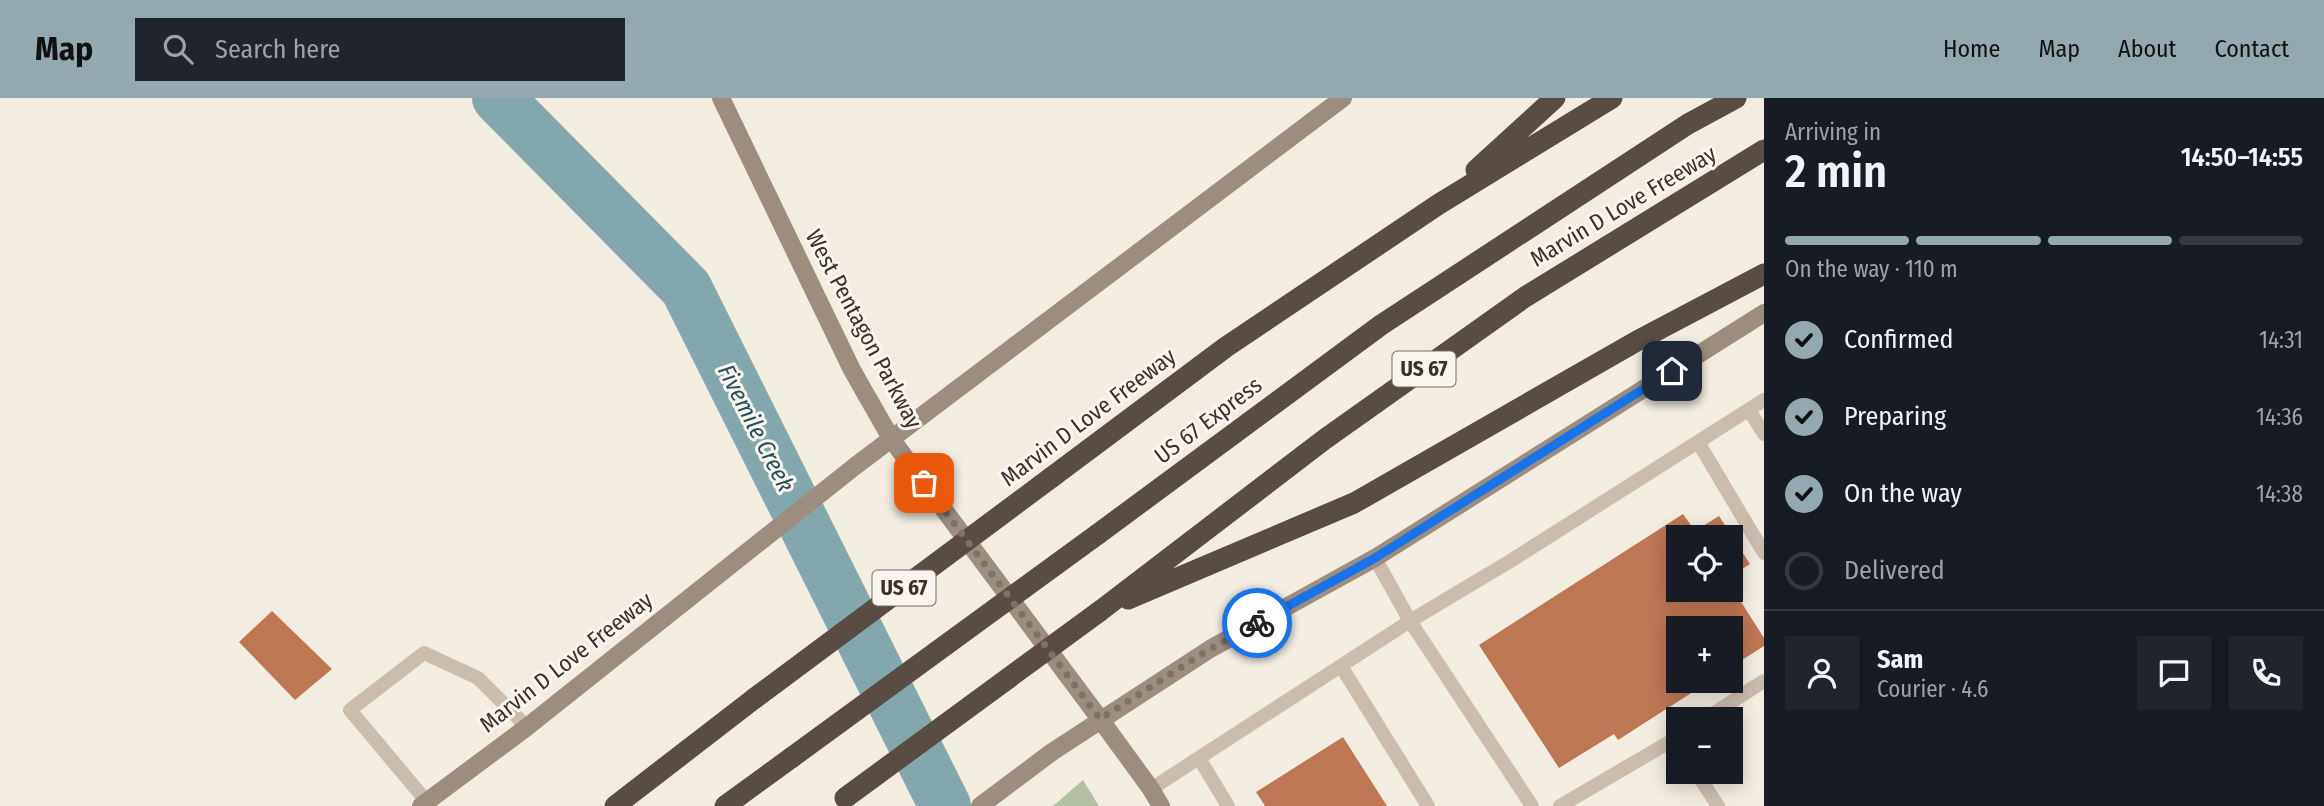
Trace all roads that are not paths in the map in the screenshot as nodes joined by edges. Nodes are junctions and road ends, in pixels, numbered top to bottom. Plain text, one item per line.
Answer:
1 (721, 98) edge
2 (1343, 98) edge
3 (1555, 98) edge
4 (1612, 98) edge
5 (1737, 98) edge
6 (1764, 150) edge
7 (1440, 204) junction
8 (1764, 274) edge
9 (1764, 313) edge
10 (1764, 400) edge
11 (1749, 410) junction
12 (1764, 434) edge
13 (892, 440) junction
14 (1698, 442) junction
15 (1764, 553) edge
16 (1375, 558) junction
17 (1100, 611) junction
18 (1410, 621) junction
19 (1341, 666) junction
20 (1764, 681) edge
21 (1724, 707) edge
22 (1100, 719) junction
23 (527, 727) junction
24 (1666, 745) edge
25 (1199, 758) junction
26 (1704, 784) edge
27 (1151, 789) junction
28 (840, 802) edge
29 (424, 804) edge
30 (615, 806) edge
31 (725, 806) edge
32 (980, 806) edge
33 (1161, 806) edge
34 (1228, 806) edge
35 (1428, 806) edge
36 (1532, 806) edge
37 (1560, 806) edge
38 (1718, 806) edge

1 - 13 main road, West Pentagon Parkway
2 - 13 main road, Marvin D Love Freeway
3 - 7 highway
4 - 7 highway, Marvin D Love Freeway / US 67
5 - 31 highway, US 67 Express, bridge
6 - 17 highway, Marvin D Love Freeway / US 67
7 - 30 highway, Marvin D Love Freeway / US 67, bridge
8 - 17 highway
9 - 16 main road
10 - 11 lane
11 - 12 lane
11 - 14 lane
13 - 22 main road, West Pentagon Parkway
13 - 23 main road, Marvin D Love Freeway
14 - 15 lane
14 - 18 lane
16 - 18 lane
16 - 22 main road
17 - 28 highway, Marvin D Love Freeway / US 67, bridge
18 - 19 lane
18 - 36 lane
19 - 25 lane
19 - 35 lane
20 - 21 lane
22 - 27 main road, West Pentagon Parkway
22 - 32 main road
23 - 29 main road, Marvin D Love Freeway
23 - 29 lane
24 - 37 lane
25 - 27 lane
25 - 34 lane
26 - 38 lane
27 - 33 main road, West Pentagon Parkway

